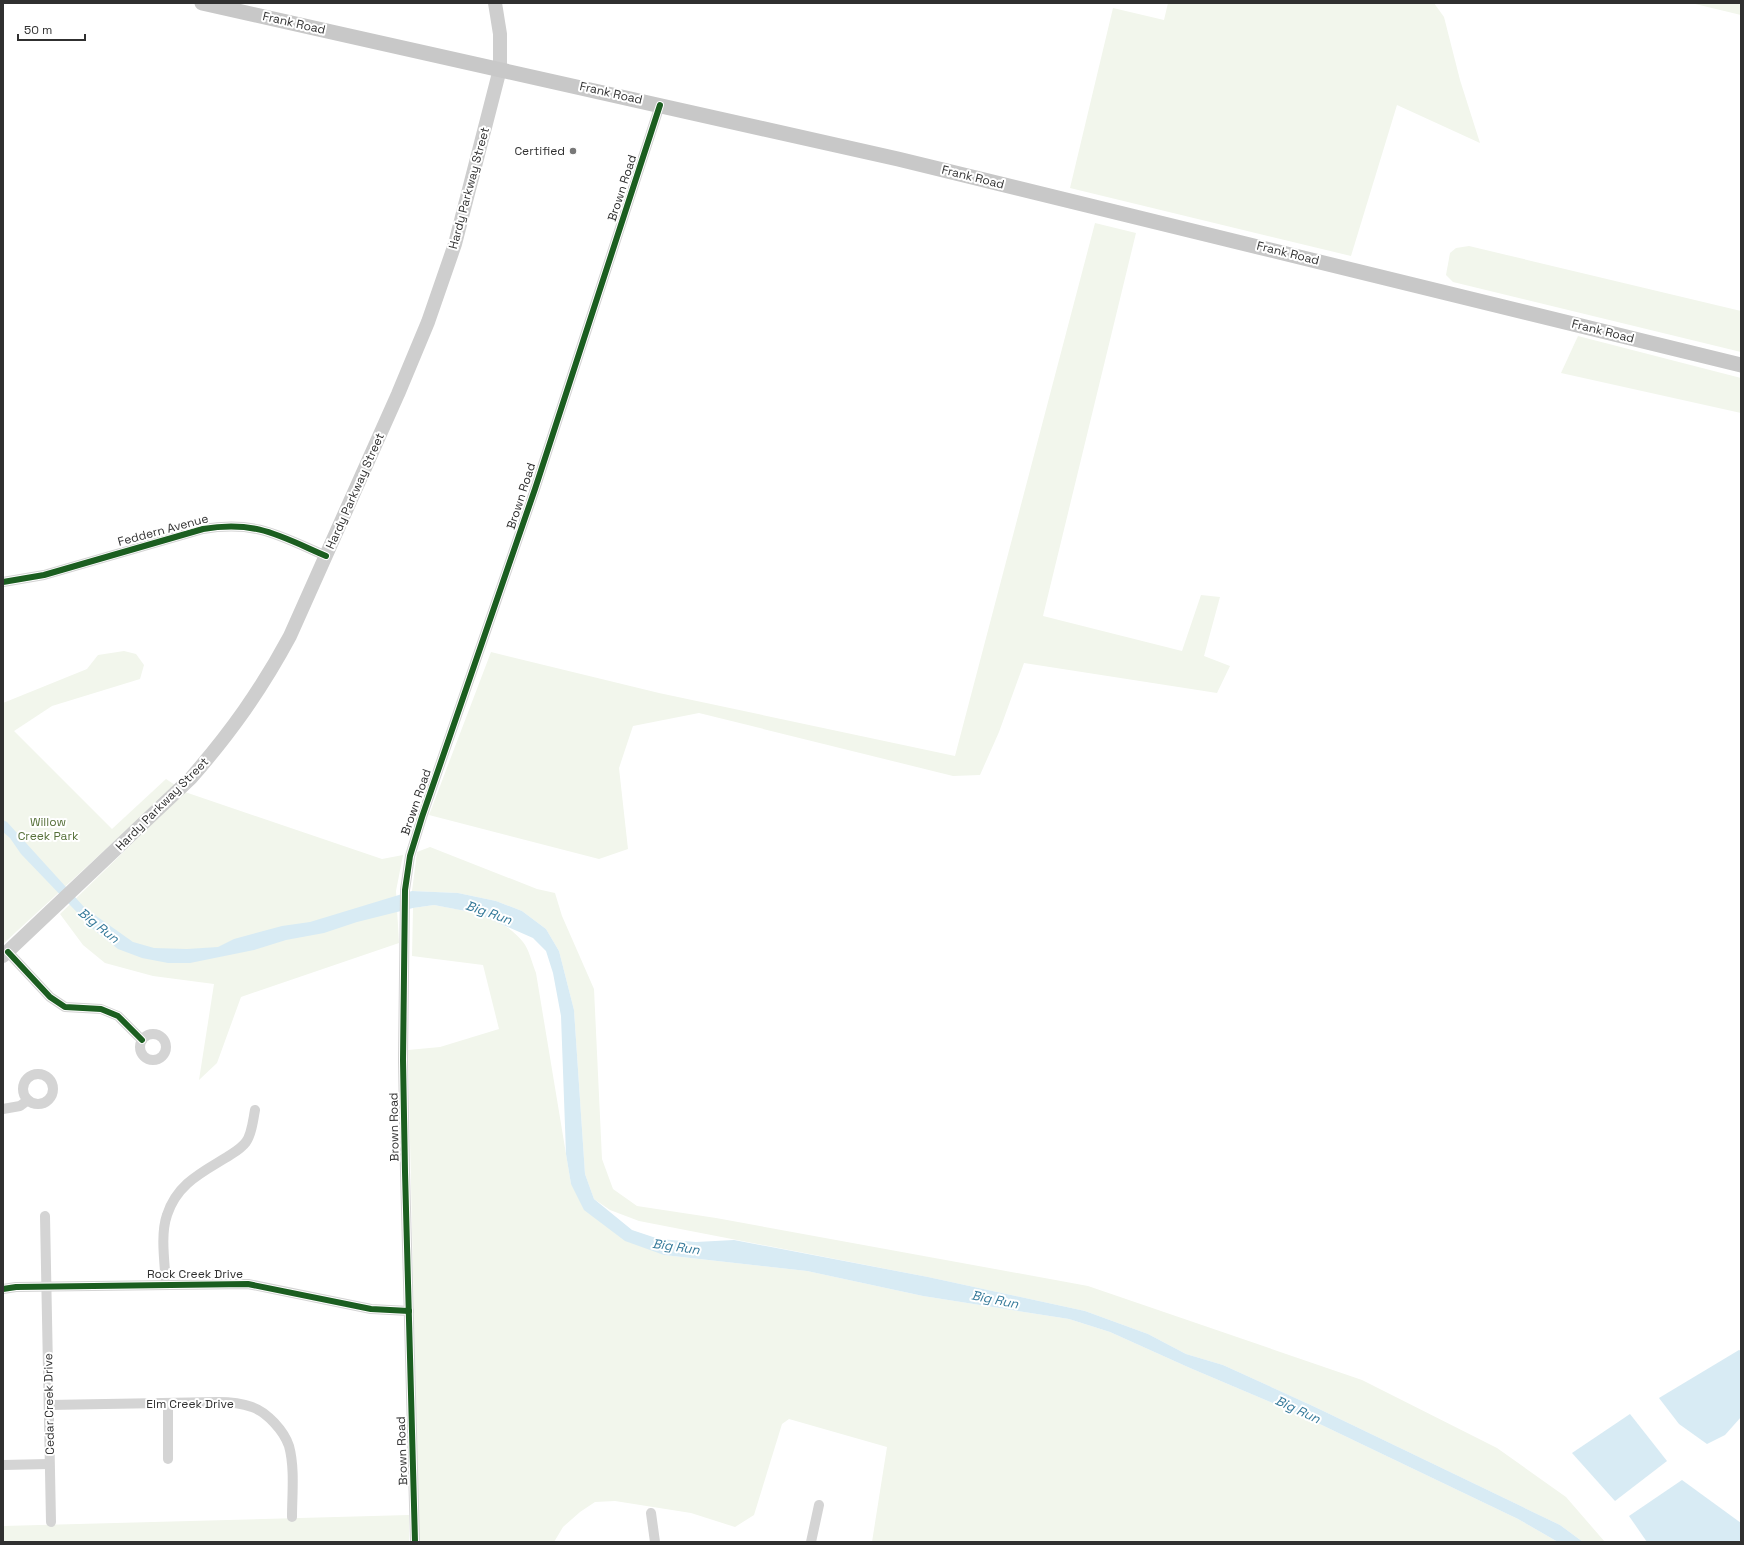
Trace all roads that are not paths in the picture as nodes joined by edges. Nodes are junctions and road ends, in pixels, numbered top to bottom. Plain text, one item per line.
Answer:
1 (202, 3) edge
2 (495, 3) edge
3 (500, 68) junction
4 (660, 105) junction
5 (1741, 365) edge
6 (326, 556) junction
7 (3, 582) edge
8 (5, 954) edge
9 (142, 1040) dead end
10 (28, 1100) dead end
11 (3, 1109) edge
12 (255, 1110) dead end
13 (45, 1216) dead end
14 (166, 1285) junction
15 (47, 1287) junction
16 (3, 1289) edge
17 (409, 1311) junction
18 (168, 1403) junction
19 (49, 1405) junction
20 (168, 1459) dead end
21 (50, 1464) junction
22 (3, 1465) edge
23 (819, 1505) dead end
24 (651, 1512) dead end
25 (292, 1517) dead end
26 (51, 1522) dead end
27 (415, 1542) edge
28 (655, 1542) edge
29 (811, 1542) edge

1 - 3 main road, Frank Road
2 - 3 main road
3 - 4 main road, Frank Road
3 - 6 main road, Hardy Parkway Street
4 - 5 main road, Frank Road
4 - 17 street, Brown Road
6 - 7 street, Feddern Avenue
6 - 8 main road, Hardy Parkway Street
8 - 9 street
10 - 11 street
12 - 14 street
13 - 15 street, Cedar Creek Drive
14 - 15 street, Rock Creek Drive
14 - 17 street, Rock Creek Drive
15 - 16 street, Rock Creek Drive
15 - 19 street, Cedar Creek Drive
17 - 27 street, Brown Road
18 - 19 street, Elm Creek Drive
18 - 20 street
18 - 25 street, Elm Creek Drive
19 - 21 street, Cedar Creek Drive
21 - 22 street
21 - 26 street, Cedar Creek Drive
23 - 29 street
24 - 28 street

